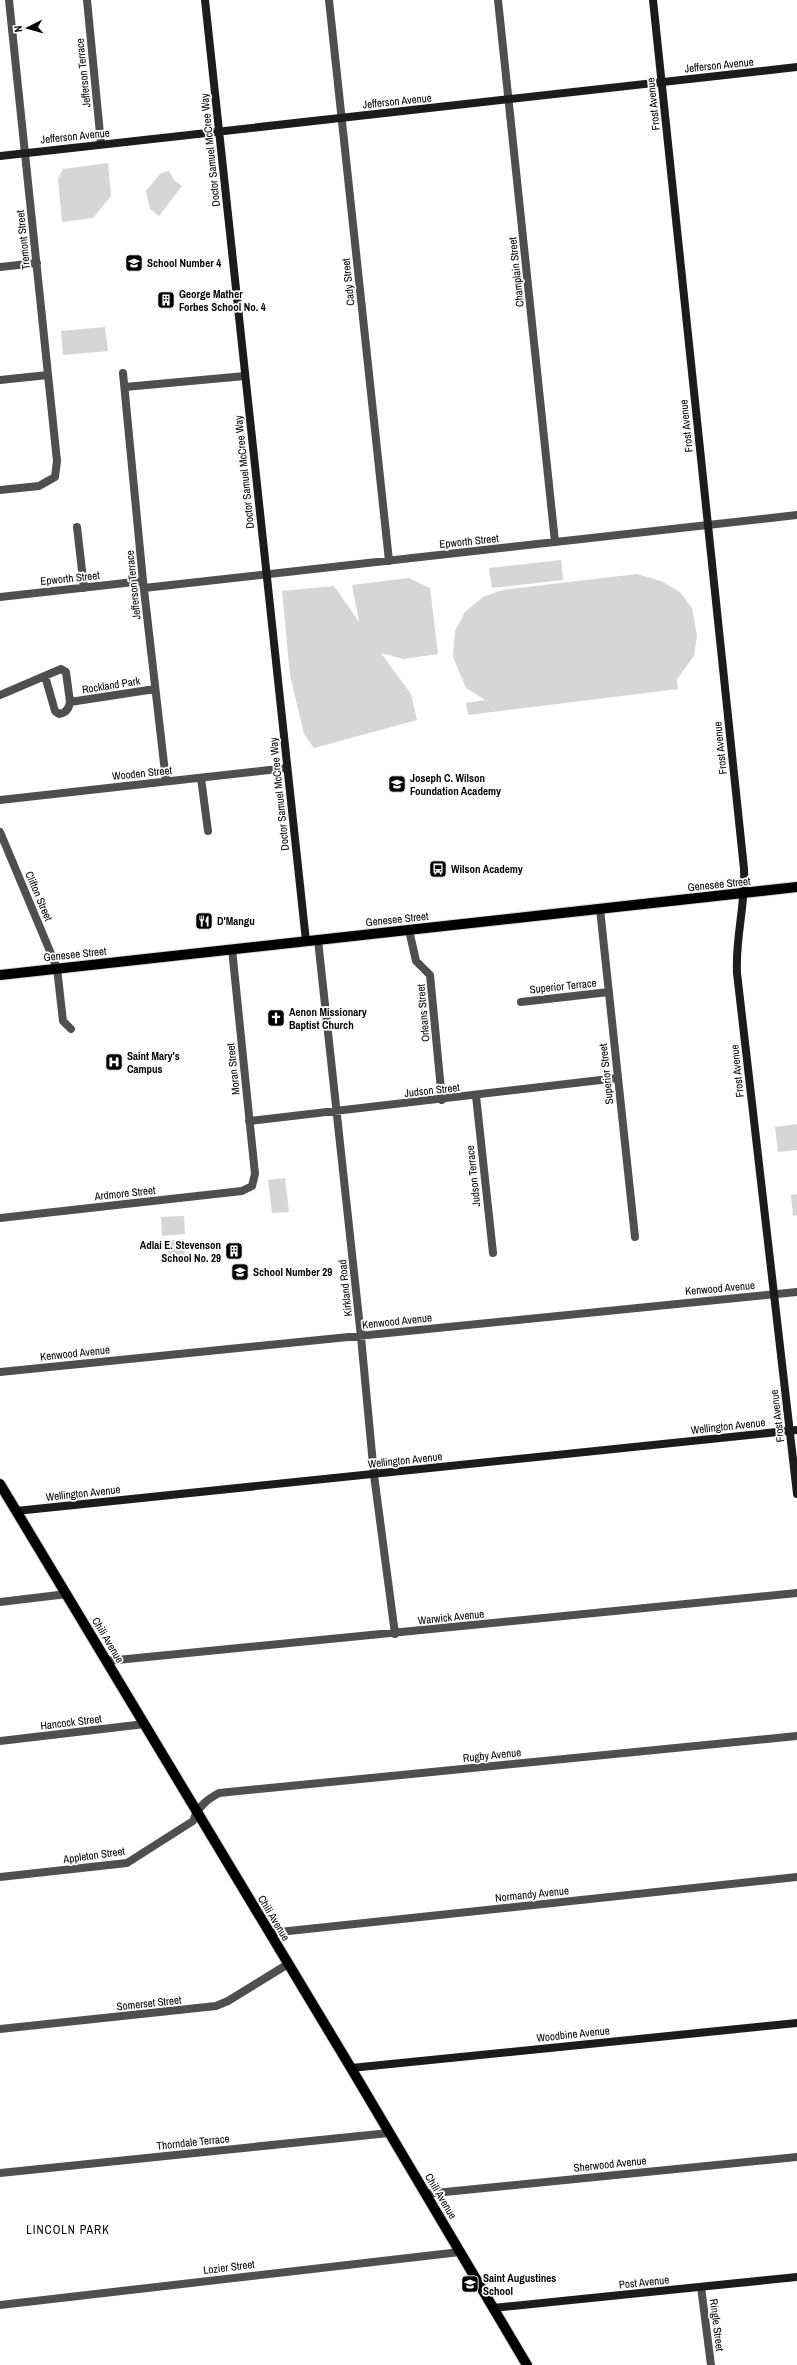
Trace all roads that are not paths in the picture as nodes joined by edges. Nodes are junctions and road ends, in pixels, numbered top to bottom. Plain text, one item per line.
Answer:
1 (9, 0) edge
2 (87, 0) edge
3 (205, 0) edge
4 (329, 0) edge
5 (498, 0) edge
6 (653, 0) edge
7 (797, 67) edge
8 (662, 82) junction
9 (509, 99) junction
10 (342, 118) junction
11 (219, 131) junction
12 (101, 144) junction
13 (25, 153) junction
14 (0, 156) edge
15 (37, 263) junction
16 (0, 268) edge
17 (123, 373) dead end
18 (48, 375) junction
19 (245, 376) junction
20 (0, 380) edge
21 (125, 387) junction
22 (0, 490) edge
23 (797, 515) edge
24 (708, 525) junction
25 (77, 527) dead end
26 (556, 542) junction
27 (388, 561) junction
28 (266, 574) junction
29 (144, 585) junction
30 (84, 588) junction
31 (0, 597) edge
32 (45, 676) junction
33 (155, 689) junction
34 (0, 695) edge
35 (70, 702) junction
36 (287, 768) junction
37 (201, 778) junction
38 (166, 781) junction
39 (0, 800) edge
40 (208, 831) dead end
41 (0, 832) edge
42 (797, 887) edge
43 (743, 893) junction
44 (600, 909) junction
45 (409, 930) junction
46 (318, 940) junction
47 (306, 941) junction
48 (232, 949) junction
49 (57, 968) junction
50 (0, 975) edge
51 (609, 992) junction
52 (521, 1002) dead end
53 (70, 1029) dead end
54 (618, 1078) junction
55 (476, 1096) junction
56 (442, 1100) junction
57 (337, 1111) junction
58 (249, 1121) junction
59 (252, 1186) joint
60 (0, 1218) edge
61 (635, 1237) dead end
62 (493, 1253) dead end
63 (797, 1292) edge
64 (773, 1294) junction
65 (361, 1337) junction
66 (0, 1372) edge
67 (794, 1430) edge
68 (374, 1475) junction
69 (0, 1484) edge
70 (797, 1494) edge
71 (16, 1511) junction
72 (797, 1593) edge
73 (67, 1594) junction
74 (0, 1602) edge
75 (395, 1634) junction
76 (107, 1661) junction
77 (145, 1724) junction
78 (797, 1736) edge
79 (0, 1741) edge
80 (196, 1812) junction
81 (0, 1877) edge
82 (797, 1877) edge
83 (270, 1933) junction
84 (288, 1964) junction
85 (797, 2023) edge
86 (0, 2029) edge
87 (351, 2068) junction
88 (389, 2133) junction
89 (797, 2157) edge
90 (0, 2173) edge
91 (426, 2194) junction
92 (460, 2252) junction
93 (797, 2277) edge
94 (701, 2287) junction
95 (0, 2305) edge
96 (493, 2308) junction
97 (526, 2365) edge
98 (711, 2365) edge

1 - 13 street, Tremont Street
2 - 12 street, Jefferson Terrace
3 - 11 street, Doctor Samuel McCree Way
4 - 10 street, Cady Street
5 - 9 street, Champlain Street
6 - 8 street, Frost Avenue
7 - 8 street, Jefferson Avenue
8 - 9 street, Jefferson Avenue
8 - 24 street, Frost Avenue
9 - 10 street, Jefferson Avenue
9 - 26 street, Champlain Street
10 - 11 street, Jefferson Avenue
10 - 27 street, Cady Street
11 - 12 street, Jefferson Avenue
11 - 19 street, Doctor Samuel McCree Way
12 - 13 street, Jefferson Avenue
13 - 14 street, Jefferson Avenue
13 - 15 street, Tremont Street
15 - 16 street
15 - 18 street, Tremont Street
17 - 21 street, Jefferson Terrace
18 - 20 street
18 - 22 street, Tremont Street
19 - 21 street
19 - 28 street, Doctor Samuel McCree Way
21 - 29 street, Jefferson Terrace
23 - 24 street, Epworth Street
24 - 26 street, Epworth Street
24 - 43 street, Frost Avenue
25 - 30 street
26 - 27 street, Epworth Street
27 - 28 street, Epworth Street
28 - 29 street, Epworth Street
28 - 36 street, Doctor Samuel McCree Way
29 - 30 street, Epworth Street
29 - 33 street, Jefferson Terrace
30 - 31 street, Epworth Street
32 - 34 street, Rockland Park
32 - 35 street, Rockland Park
32 - 35 street, Rockland Park
33 - 35 street, Rockland Park
33 - 38 street, Jefferson Terrace
36 - 37 street, Wooden Street
36 - 47 street, Doctor Samuel McCree Way
37 - 38 street, Wooden Street
37 - 40 street
38 - 39 street, Wooden Street
41 - 49 street, Clifton Street
42 - 43 main road, Genesee Street
43 - 44 main road, Genesee Street
43 - 64 street, Frost Avenue
44 - 45 main road, Genesee Street
44 - 51 street, Superior Street
45 - 46 main road, Genesee Street
45 - 56 street, Orleans Street
46 - 47 main road, Genesee Street
46 - 57 street, Kirkland Road
47 - 48 main road, Genesee Street
48 - 49 main road, Genesee Street
48 - 58 street, Moran Street
49 - 50 main road, Genesee Street
49 - 53 street, Clifton Street
51 - 52 street, Superior Terrace
51 - 54 street, Superior Street
54 - 55 street, Judson Street
54 - 61 street, Superior Street
55 - 56 street, Judson Street
55 - 62 street, Judson Terrace
56 - 57 street, Judson Street
57 - 58 street, Judson Street
57 - 65 street, Kirkland Road
58 - 59 street, Moran Street
59 - 60 street, Ardmore Street
63 - 64 street, Kenwood Avenue
64 - 65 street, Kenwood Avenue
64 - 67 street, Frost Avenue
65 - 66 street, Kenwood Avenue
65 - 68 street, Kirkland Road
67 - 68 street, Wellington Avenue
67 - 70 street, Frost Avenue
68 - 71 street, Wellington Avenue
68 - 75 street, Kirkland Road
69 - 71 main road, Chili Avenue
71 - 73 main road, Chili Avenue
72 - 75 street, Warwick Avenue
73 - 74 street
73 - 76 main road, Chili Avenue
75 - 76 street, Warwick Avenue
76 - 77 main road, Chili Avenue
77 - 79 street, Hancock Street
77 - 80 main road, Chili Avenue
78 - 80 street, Rugby Avenue
80 - 81 street, Appleton Street
80 - 83 main road, Chili Avenue
82 - 83 street, Normandy Avenue
83 - 84 main road, Chili Avenue
84 - 86 street, Somerset Street
84 - 87 main road, Chili Avenue
85 - 87 street, Woodbine Avenue
87 - 88 main road, Chili Avenue
88 - 90 street, Thorndale Terrace
88 - 91 main road, Chili Avenue
89 - 91 street, Sherwood Avenue
91 - 92 main road, Chili Avenue
92 - 95 street, Lozier Street
92 - 96 main road, Chili Avenue
93 - 94 street, Post Avenue
94 - 96 street, Post Avenue
94 - 98 street, Ringle Street
96 - 97 main road, Chili Avenue

